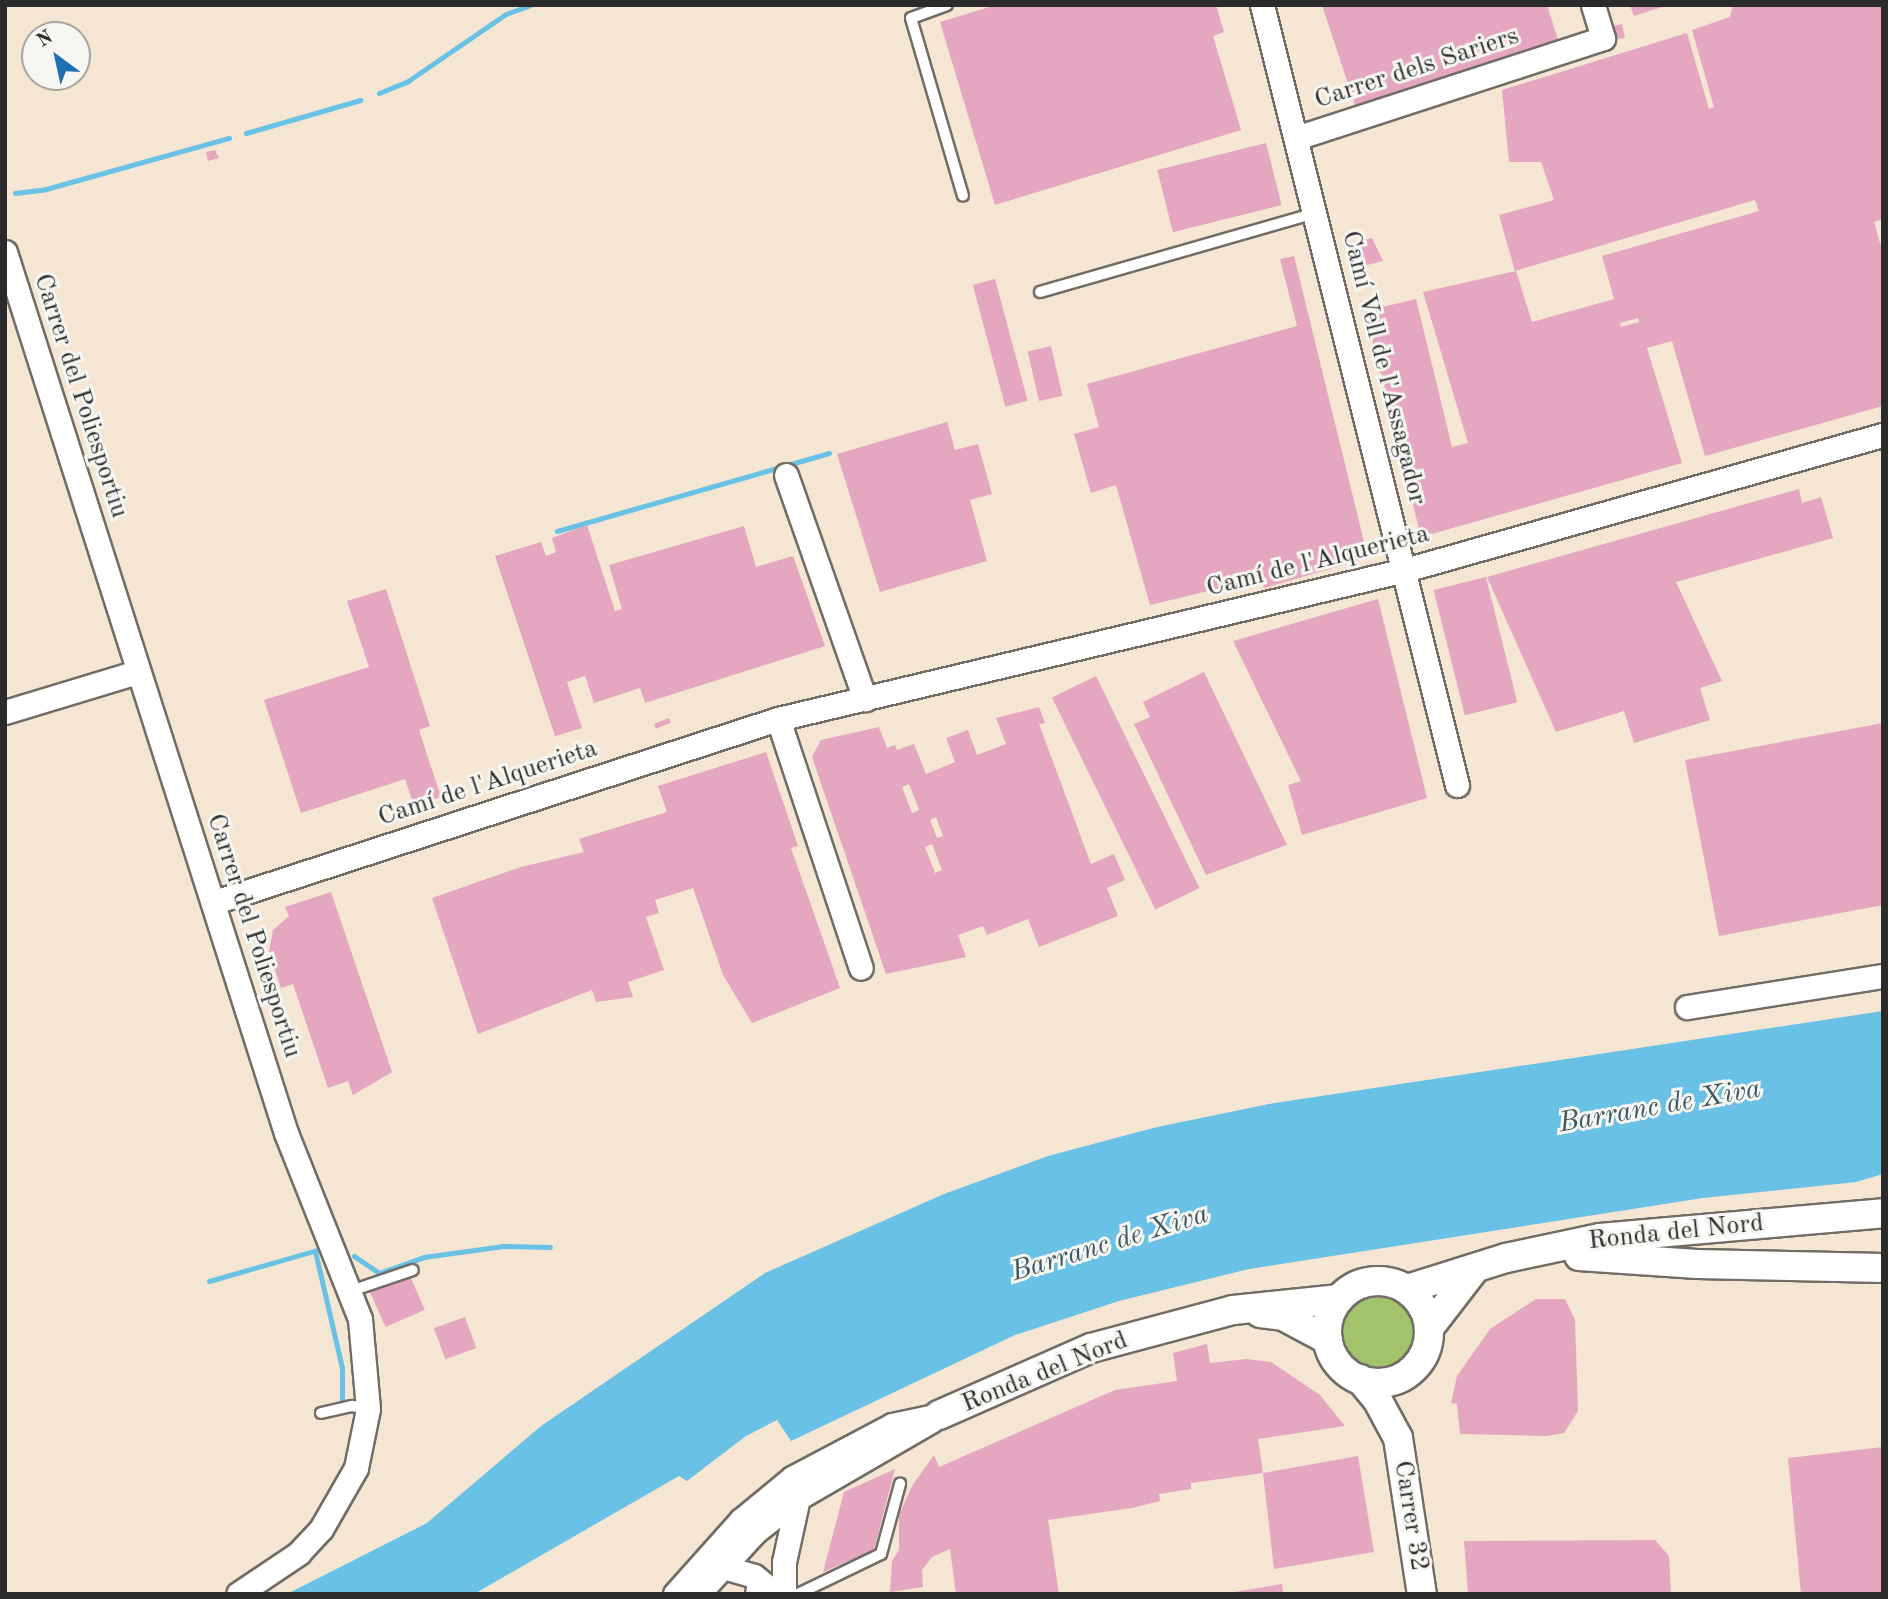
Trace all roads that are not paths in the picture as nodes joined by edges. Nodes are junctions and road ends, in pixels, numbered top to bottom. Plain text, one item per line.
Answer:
1 (947, 5) edge
2 (1262, 5) edge
3 (1593, 5) edge
4 (1296, 138) junction
5 (963, 197) dead end
6 (1315, 213) junction
7 (5, 252) edge
8 (1040, 292) dead end
9 (1877, 439) edge
10 (786, 475) dead end
11 (1405, 570) junction
12 (137, 672) junction
13 (865, 699) junction
14 (5, 712) edge
15 (778, 719) junction
16 (1457, 785) dead end
17 (215, 902) junction
18 (862, 968) dead end
19 (1883, 976) edge
20 (1687, 1007) dead end
21 (1883, 1213) edge
22 (1506, 1258) junction
23 (1883, 1268) edge
24 (413, 1270) dead end
25 (1473, 1271) junction
26 (1407, 1289) junction
27 (351, 1290) junction
28 (1339, 1299) junction
29 (1233, 1310) junction
30 (1429, 1328) junction
31 (1328, 1340) junction
32 (1407, 1374) junction
33 (1360, 1379) junction
34 (368, 1409) junction
35 (321, 1413) dead end
36 (939, 1415) junction
37 (1398, 1438) junction
38 (900, 1483) dead end
39 (798, 1498) junction
40 (723, 1567) junction
41 (752, 1585) edge
42 (238, 1594) edge
43 (675, 1594) edge
44 (698, 1594) edge
45 (776, 1594) edge
46 (784, 1594) edge
47 (798, 1594) edge
48 (1422, 1594) edge

1 - 5 lane
2 - 4 street, Camí Vell de l'Assagador
3 - 4 street, Carrer dels Sariers
4 - 6 street, Camí Vell de l'Assagador
6 - 8 lane
6 - 11 street, Camí Vell de l'Assagador
7 - 12 street, Carrer del Poliesportiu
9 - 11 street, Camí de l'Alquerieta
10 - 13 street
11 - 13 street, Camí de l'Alquerieta
11 - 16 street, Camí Vell de l'Assagador
12 - 14 street
12 - 17 street, Carrer del Poliesportiu
13 - 15 street, Camí de l'Alquerieta
15 - 17 street, Camí de l'Alquerieta
15 - 18 street
17 - 27 street, Carrer del Poliesportiu
19 - 20 street
21 - 22 street, Ronda del Nord
22 - 23 street
22 - 25 street, Ronda del Nord
24 - 27 lane
25 - 26 street, Ronda del Nord
25 - 30 street
26 - 28 street
26 - 30 street
27 - 34 street, Carrer del Poliesportiu
28 - 29 street, Ronda del Nord
28 - 31 street
29 - 31 street, Ronda del Nord
29 - 36 street, Ronda del Nord
30 - 32 street
31 - 33 street
32 - 33 street
32 - 37 street, Carrer 32
33 - 37 street, Carrer 32
34 - 35 lane
34 - 42 street, Carrer del Poliesportiu
36 - 39 street, Ronda del Nord
36 - 43 street, Ronda del Nord
37 - 48 street, Carrer 32
38 - 47 lane
39 - 40 street, Ronda del Nord
39 - 46 street
40 - 41 street
40 - 44 street, Ronda del Nord
41 - 45 street

